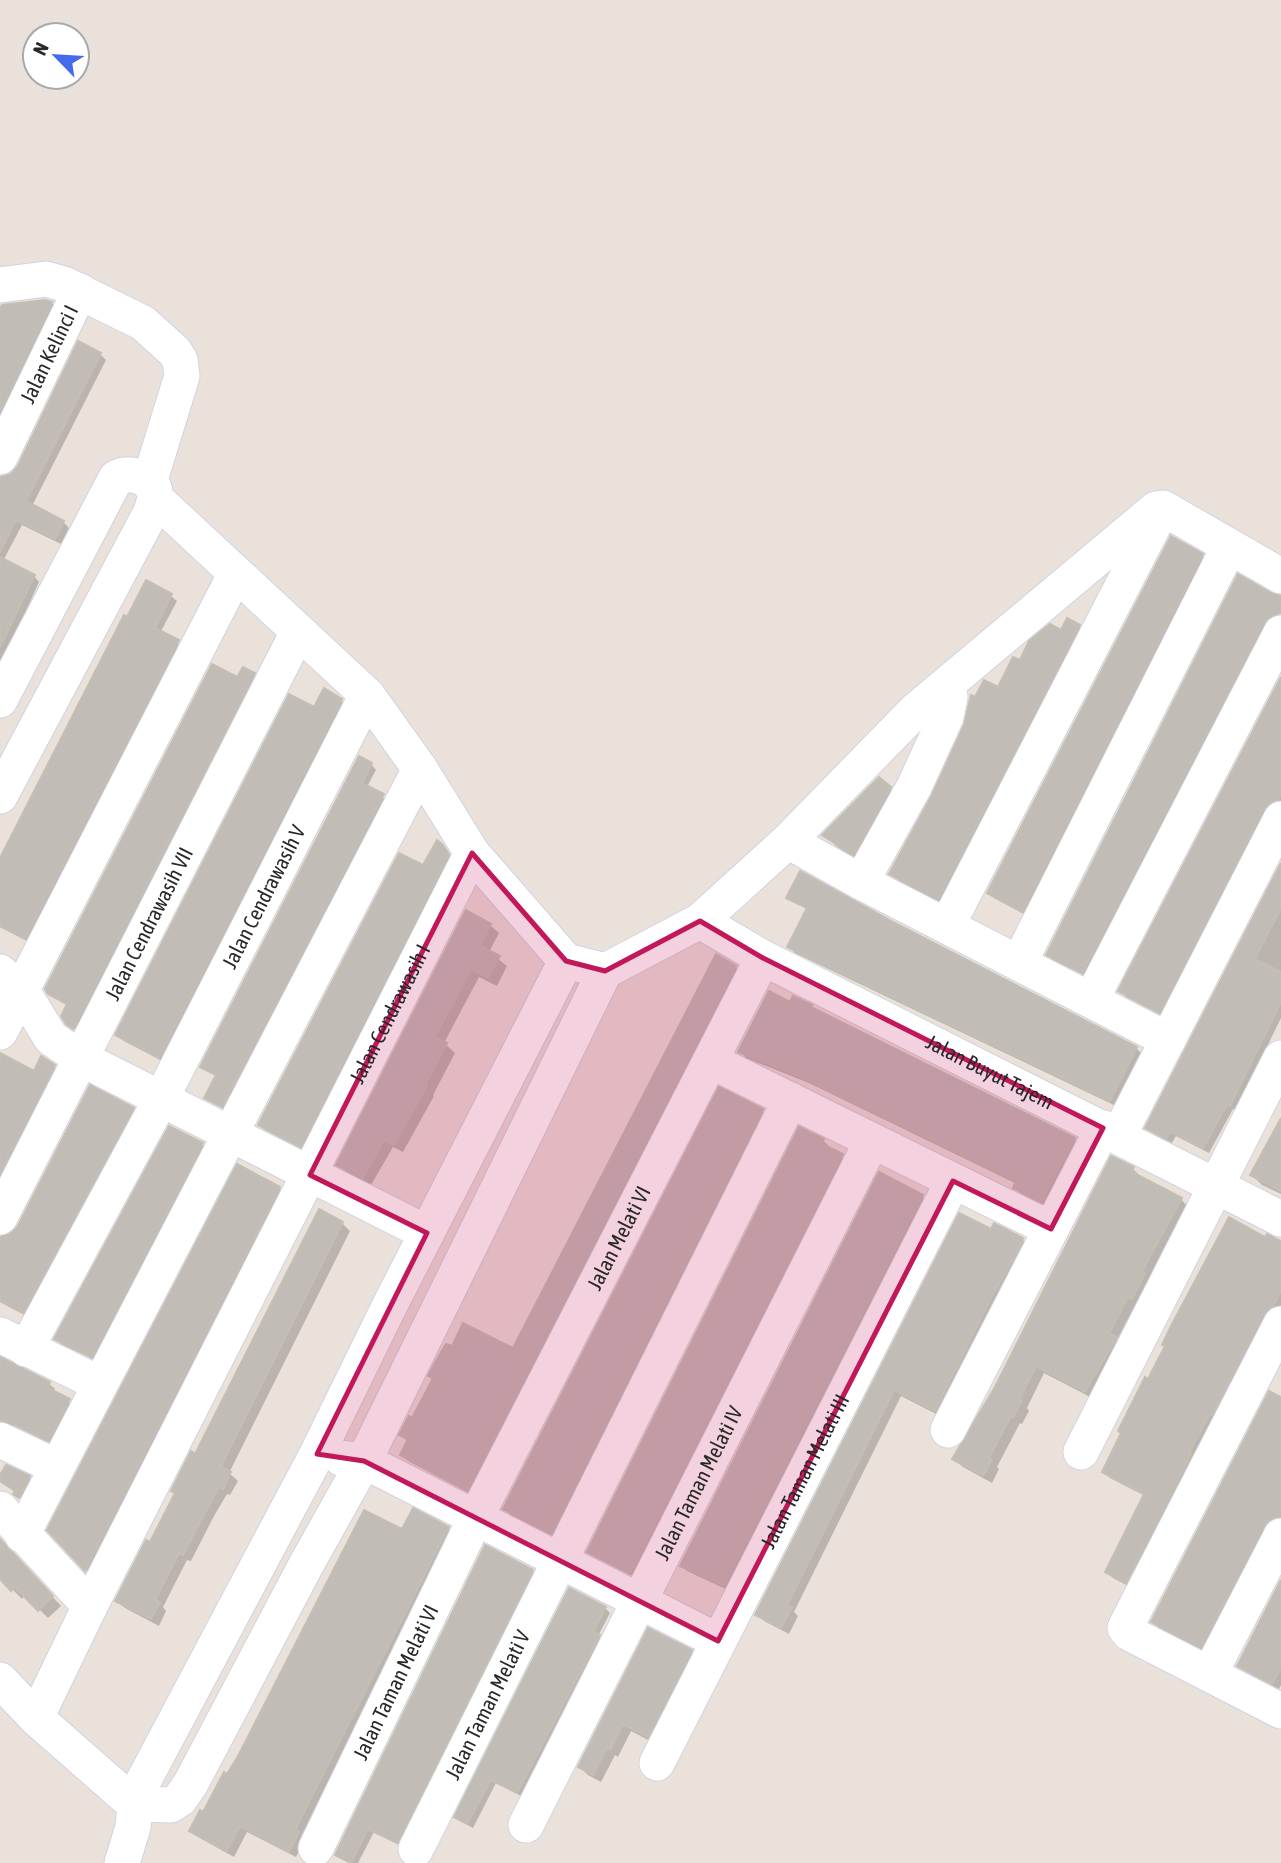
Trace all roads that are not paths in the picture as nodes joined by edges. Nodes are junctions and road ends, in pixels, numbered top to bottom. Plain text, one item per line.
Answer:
1 (0, 285) edge
2 (80, 291) junction
3 (0, 457) edge
4 (152, 491) junction
5 (1163, 508) junction
6 (1229, 547) junction
7 (235, 575) junction
8 (1281, 576) edge
9 (298, 632) junction
10 (1281, 633) edge
11 (948, 684) junction
12 (368, 695) junction
13 (0, 700) edge
14 (420, 769) junction
15 (0, 796) edge
16 (1281, 819) edge
17 (788, 841) junction
18 (472, 853) junction
19 (861, 882) junction
20 (700, 921) junction
21 (947, 926) junction
22 (762, 958) junction
23 (566, 961) junction
24 (1019, 963) junction
25 (605, 971) junction
26 (10, 980) edge
27 (1091, 1000) junction
28 (0, 1032) edge
29 (1168, 1040) junction
30 (80, 1058) junction
31 (1281, 1058) edge
32 (711, 1061) junction
33 (161, 1099) junction
34 (790, 1100) junction
35 (1111, 1132) junction
36 (229, 1135) junction
37 (872, 1141) junction
38 (310, 1175) junction
39 (953, 1181) junction
40 (1217, 1186) junction
41 (0, 1217) edge
42 (1281, 1219) edge
43 (1051, 1229) junction
44 (427, 1233) junction
45 (13, 1342) edge
46 (1277, 1342) edge
47 (100, 1384) junction
48 (948, 1430) dead end
49 (0, 1440) edge
50 (1081, 1452) dead end
51 (317, 1454) junction
52 (364, 1461) junction
53 (57, 1467) junction
54 (476, 1517) junction
55 (11, 1522) edge
56 (1281, 1536) edge
57 (559, 1561) junction
58 (639, 1602) junction
59 (90, 1606) junction
60 (718, 1642) junction
61 (1210, 1673) junction
62 (0, 1680) edge
63 (1281, 1711) edge
64 (36, 1718) junction
65 (657, 1763) dead end
66 (133, 1815) junction
67 (526, 1825) dead end
68 (316, 1849) dead end
69 (416, 1849) dead end
70 (122, 1863) edge

1 - 2 street
2 - 3 street, Jalan Kelinci I
2 - 4 street
4 - 7 street
4 - 13 street
4 - 15 street
5 - 6 street
5 - 11 street
5 - 21 street
6 - 8 street
6 - 24 street
7 - 9 street
7 - 26 street
9 - 12 street
9 - 30 street, Jalan Cendrawasih VII
10 - 27 street
11 - 17 street
11 - 19 street
12 - 14 street
12 - 33 street, Jalan Cendrawasih V
14 - 18 street
14 - 36 street
16 - 29 street
17 - 19 street
17 - 20 street
18 - 23 street
18 - 38 street, Jalan Cendrawasih I
19 - 21 street
20 - 22 street, Jalan Buyut Tajem
20 - 25 street
21 - 24 street
22 - 32 street, Jalan Melati VI
22 - 35 street, Jalan Buyut Tajem
23 - 25 street
23 - 44 street
24 - 27 street
25 - 52 street
26 - 28 street
26 - 30 street
27 - 29 street
29 - 35 street
30 - 33 street
30 - 41 street, Jalan Cendrawasih VII
31 - 40 street
32 - 34 street
32 - 54 street, Jalan Melati VI
33 - 36 street
33 - 45 street, Jalan Cendrawasih V
34 - 37 street
34 - 57 street, Jalan Taman Melati V
35 - 40 street, Jalan Buyut Tajem
35 - 43 street
36 - 38 street
36 - 47 street
37 - 39 street
37 - 58 street, Jalan Taman Melati IV
38 - 44 street
38 - 59 street, Jalan Cendrawasih I
39 - 43 street
39 - 60 street, Jalan Taman Melati III
40 - 42 street, Jalan Buyut Tajem
40 - 50 street
43 - 48 street
44 - 51 street
45 - 47 street
46 - 61 street
47 - 53 street
49 - 53 street
51 - 52 street
51 - 66 street
52 - 54 street
52 - 66 street
53 - 55 street
54 - 57 street
54 - 68 street, Jalan Taman Melati VI
55 - 59 street
56 - 61 street
57 - 58 street
57 - 69 street, Jalan Taman Melati V
58 - 60 street
58 - 67 street, Jalan Taman Melati IV
59 - 64 street, Jalan Cendrawasih I
60 - 65 street, Jalan Taman Melati III
61 - 63 street
62 - 64 street
64 - 66 street
66 - 70 street

